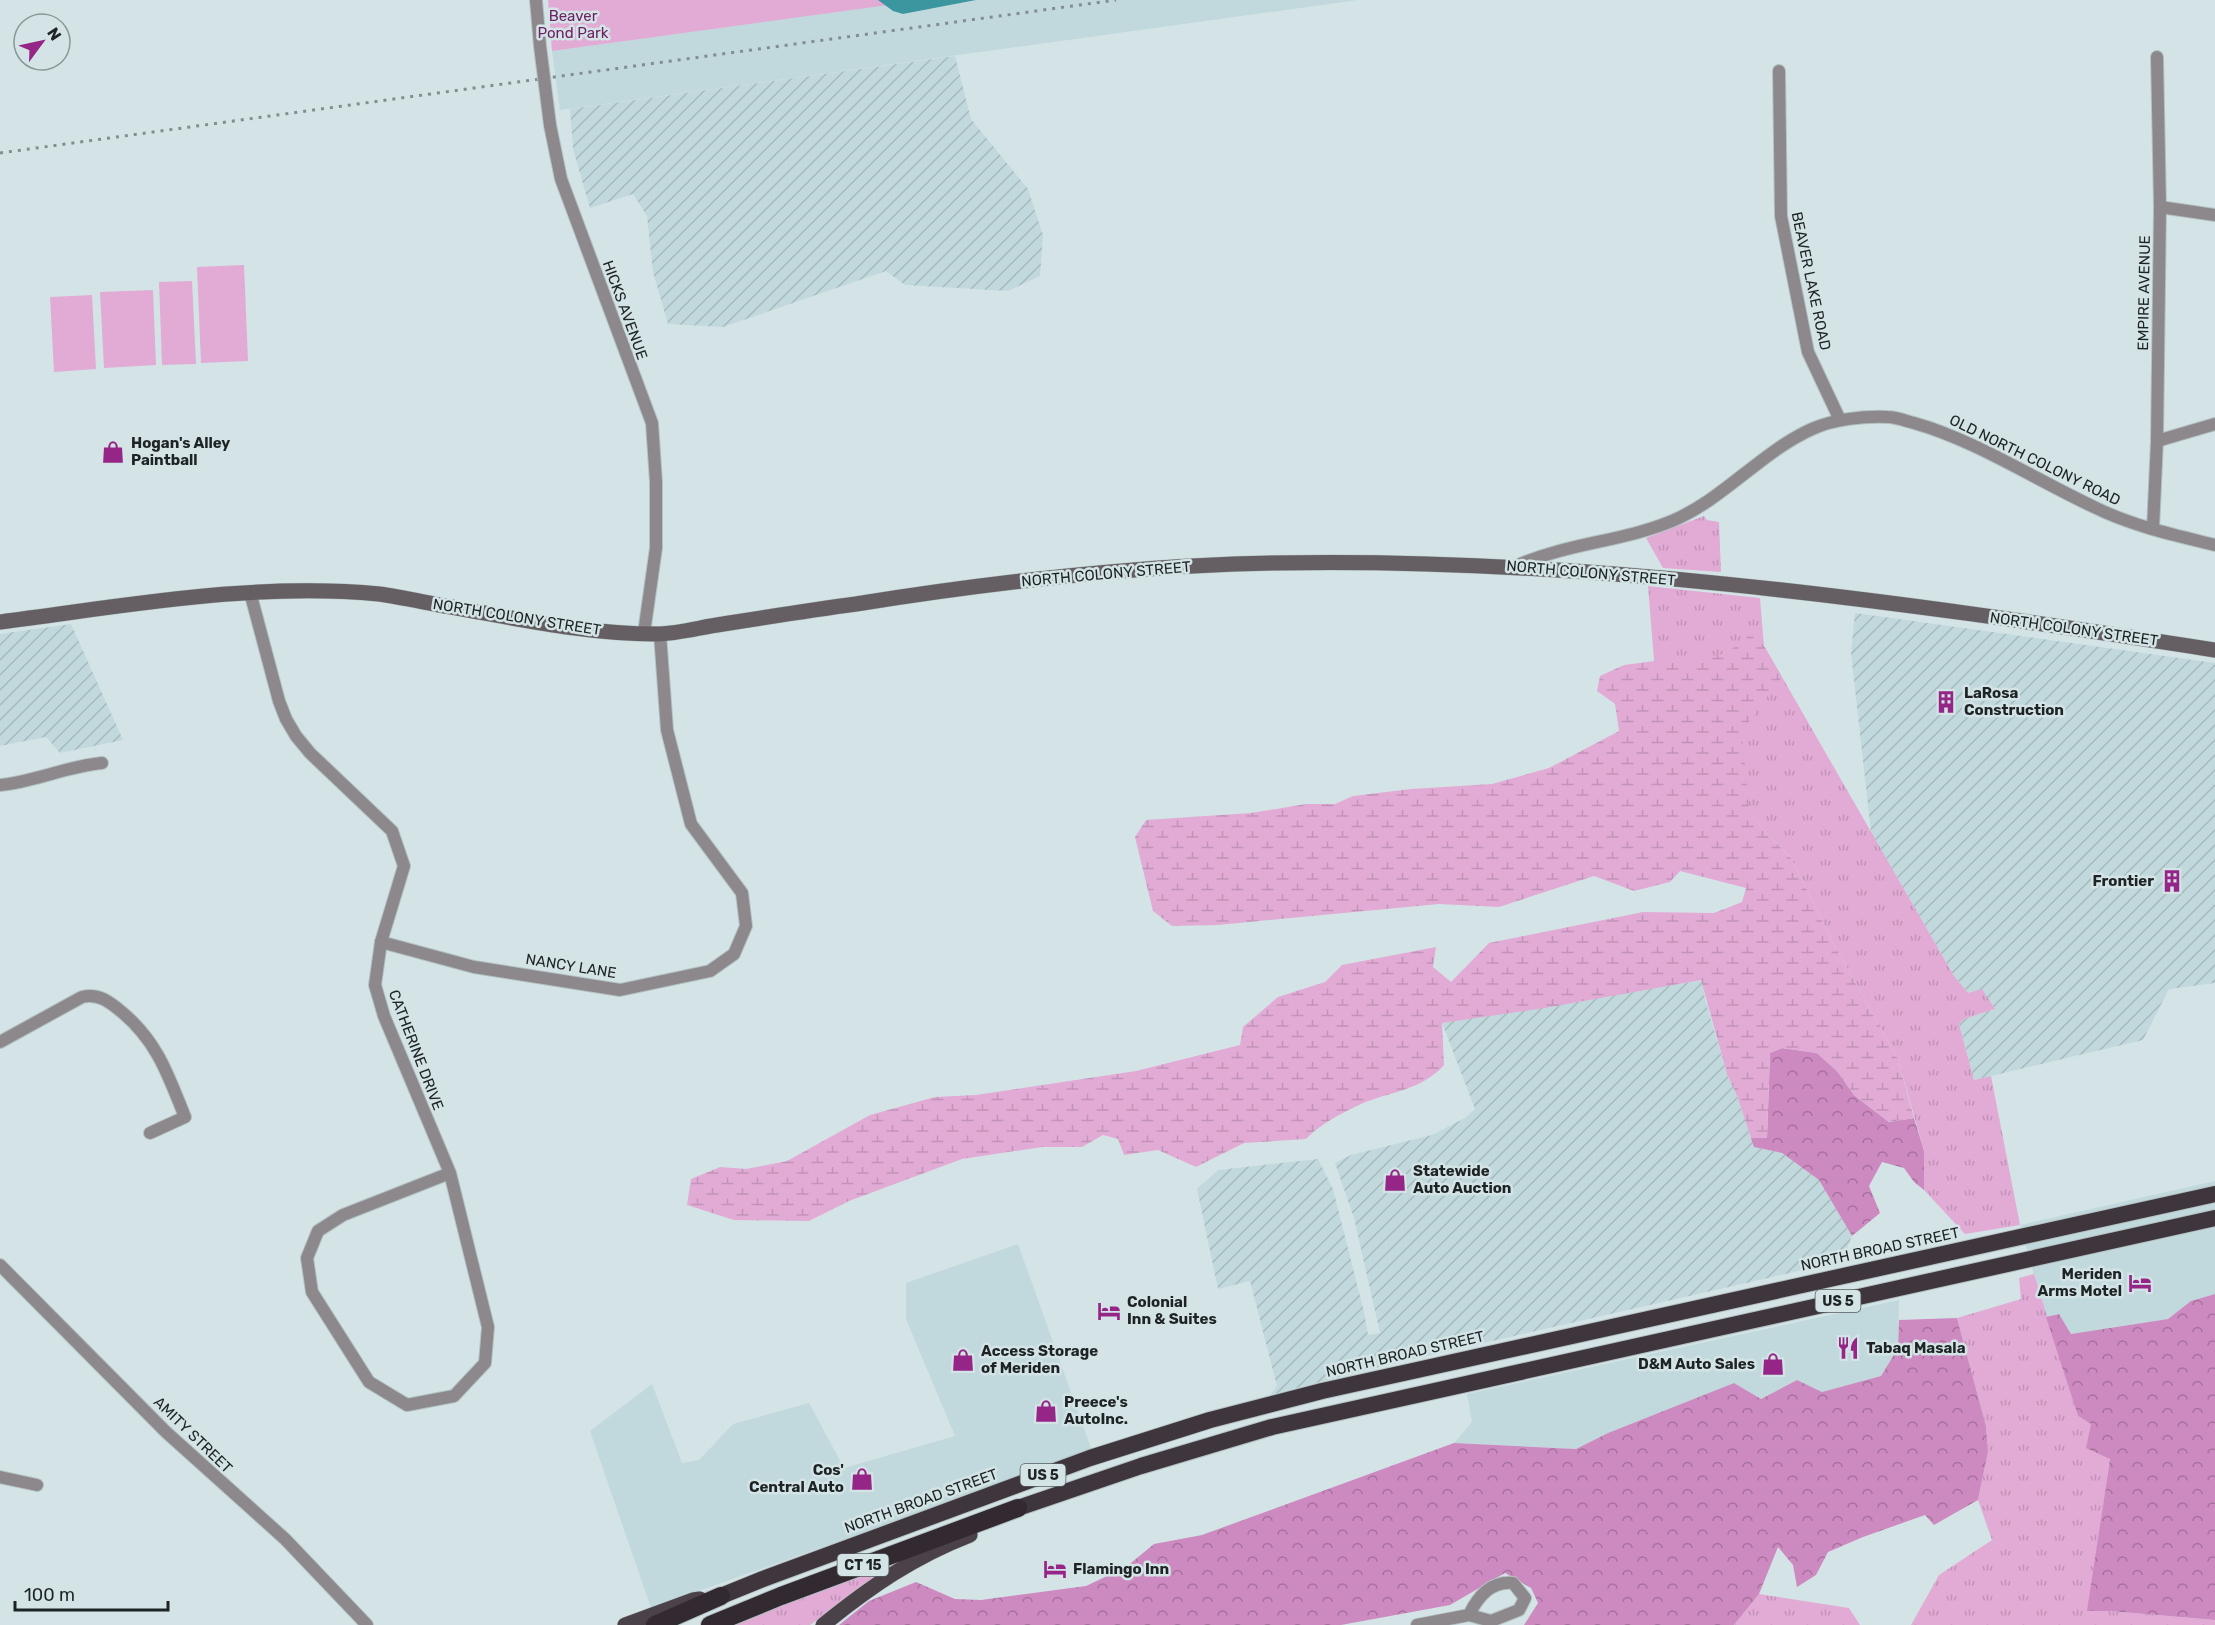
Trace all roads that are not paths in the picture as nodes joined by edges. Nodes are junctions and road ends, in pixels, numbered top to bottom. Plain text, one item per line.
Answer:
1 (536, 0) edge
2 (2157, 57) dead end
3 (1779, 71) dead end
4 (2160, 207) junction
5 (2215, 215) edge
6 (1840, 420) junction
7 (2215, 424) edge
8 (2157, 441) junction
9 (2153, 530) junction
10 (2215, 545) edge
11 (1516, 566) junction
12 (250, 592) junction
13 (0, 622) edge
14 (644, 633) junction
15 (660, 634) junction
16 (2215, 650) edge
17 (102, 763) dead end
18 (0, 785) edge
19 (381, 942) junction
20 (0, 1042) edge
21 (150, 1133) dead end
22 (450, 1173) junction
23 (2215, 1194) edge
24 (2215, 1218) edge
25 (0, 1265) edge
26 (1415, 1370) junction
27 (1422, 1393) junction
28 (0, 1478) edge
29 (36, 1485) dead end
30 (1018, 1508) junction
31 (721, 1596) junction
32 (1469, 1615) dead end
33 (367, 1625) edge
34 (625, 1625) edge
35 (655, 1625) edge
36 (710, 1625) edge
37 (823, 1625) edge
38 (1417, 1625) edge

1 - 14 street, HICKS AVENUE, bridge
2 - 4 street, EMPIRE AVENUE
3 - 6 street, BEAVER LAKE ROAD
4 - 5 street
4 - 8 street, EMPIRE AVENUE
6 - 9 street, OLD NORTH COLONY ROAD
6 - 11 street, OLD NORTH COLONY ROAD
7 - 8 street
8 - 9 street, EMPIRE AVENUE
9 - 10 street, OLD NORTH COLONY ROAD
11 - 15 main road, NORTH COLONY STREET
11 - 16 main road, NORTH COLONY STREET
12 - 13 main road, NORTH COLONY STREET
12 - 14 main road, NORTH COLONY STREET
12 - 19 street, CATHERINE DRIVE
14 - 15 main road, NORTH COLONY STREET
15 - 19 street, NANCY LANE
17 - 18 street
19 - 22 street, CATHERINE DRIVE
20 - 21 street
22 - 22 street, CATHERINE DRIVE
23 - 26 highway, NORTH BROAD STREET / US 5
24 - 27 highway, US 5
25 - 33 street, AMITY STREET
26 - 27 highway
26 - 31 highway, NORTH BROAD STREET / US 5
27 - 30 highway, US 5
28 - 29 street
30 - 36 highway, CT 15
30 - 37 main road, US 5
31 - 34 main road, NORTH BROAD STREET / US 5
31 - 35 highway
32 - 38 street

